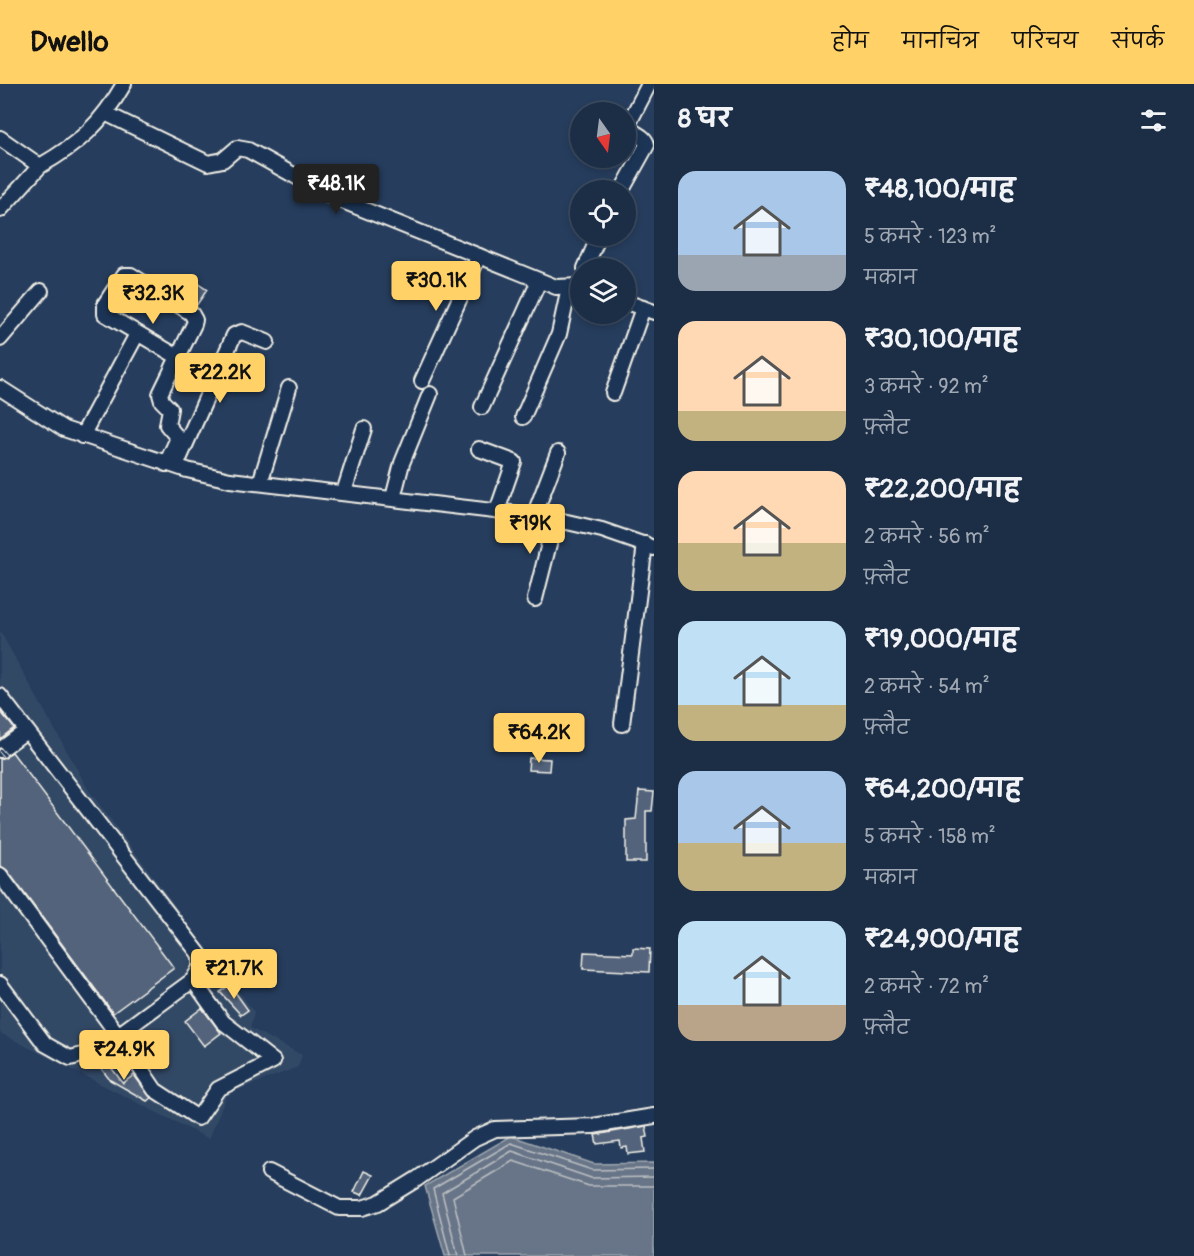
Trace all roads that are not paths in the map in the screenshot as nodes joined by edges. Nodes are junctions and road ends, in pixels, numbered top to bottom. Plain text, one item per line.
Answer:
1 (124, 84) edge
2 (649, 84) edge
3 (107, 114) junction
4 (0, 138) edge
5 (40, 166) junction
6 (628, 180) edge
7 (0, 210) edge
8 (479, 256) junction
9 (539, 280) junction
10 (570, 286) edge
11 (41, 291) dead end
12 (570, 302) edge
13 (649, 310) edge
14 (3, 330) edge
15 (137, 334) junction
16 (267, 342) dead end
17 (178, 357) junction
18 (422, 381) dead end
19 (0, 388) edge
20 (289, 388) dead end
21 (613, 393) dead end
22 (430, 394) dead end
23 (482, 407) dead end
24 (523, 417) dead end
25 (364, 429) dead end
26 (82, 436) junction
27 (479, 449) dead end
28 (558, 453) dead end
29 (171, 465) junction
30 (260, 483) junction
31 (344, 492) junction
32 (393, 498) junction
33 (497, 511) junction
34 (534, 516) junction
35 (555, 520) junction
36 (649, 546) edge
37 (535, 599) dead end
38 (0, 696) edge
39 (622, 724) dead end
40 (26, 731) junction
41 (0, 750) edge
42 (0, 876) edge
43 (193, 980) junction
44 (0, 984) edge
45 (118, 1035) junction
46 (654, 1116) edge
47 (269, 1172) dead end

1 - 3 street
2 - 6 street
3 - 5 street
3 - 8 street
4 - 5 street
5 - 7 street
8 - 9 street
8 - 18 street
9 - 10 street
9 - 23 street
11 - 14 street
12 - 24 street
13 - 21 street
15 - 17 street
15 - 17 street
15 - 26 street
16 - 29 street
17 - 29 street
19 - 26 street
20 - 30 street
22 - 32 street
25 - 31 street
26 - 29 street
27 - 33 street
28 - 34 street
29 - 30 street
30 - 31 street
31 - 32 street
32 - 33 street
33 - 34 street
34 - 35 street
35 - 36 street
35 - 37 street
36 - 39 street
38 - 40 street
40 - 41 street
40 - 43 street
42 - 45 street
43 - 45 street
43 - 45 street
44 - 45 street
46 - 47 street

